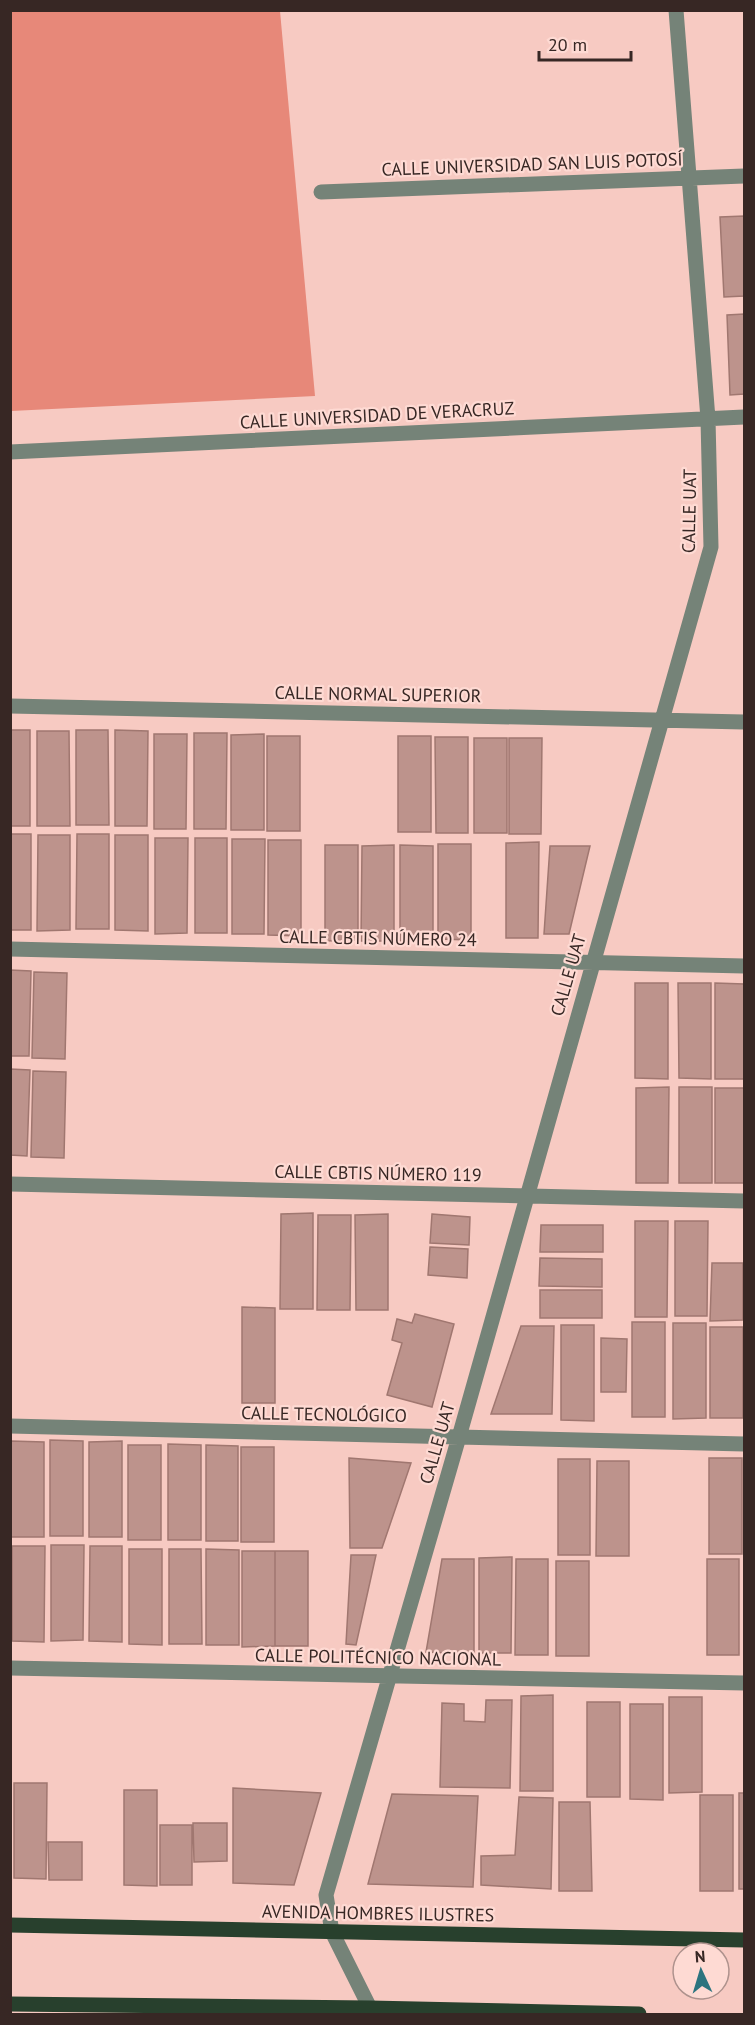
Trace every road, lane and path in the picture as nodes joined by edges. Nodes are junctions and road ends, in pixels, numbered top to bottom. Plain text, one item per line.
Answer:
1 (676, 10) edge
2 (744, 176) edge
3 (688, 178) junction
4 (321, 192) dead end
5 (744, 417) edge
6 (708, 419) junction
7 (10, 452) edge
8 (10, 706) edge
9 (661, 720) junction
10 (744, 722) edge
11 (10, 949) edge
12 (592, 962) junction
13 (744, 966) edge
14 (10, 1184) edge
15 (527, 1196) junction
16 (744, 1201) edge
17 (10, 1426) edge
18 (459, 1437) junction
19 (744, 1444) edge
20 (10, 1668) edge
21 (388, 1676) junction
22 (744, 1683) edge
23 (10, 1925) edge
24 (332, 1932) junction
25 (744, 1940) edge
26 (10, 2004) edge
27 (370, 2011) edge
28 (639, 2014) edge

1 - 3 street, CALLE UAT
2 - 3 street, CALLE UNIVERSIDAD SAN LUIS POTOSÍ
3 - 4 street, CALLE UNIVERSIDAD SAN LUIS POTOSÍ
3 - 6 street, CALLE UAT
5 - 6 street, CALLE UNIVERSIDAD DE VERACRUZ
6 - 7 street, CALLE UNIVERSIDAD DE VERACRUZ
6 - 9 street, CALLE UAT
8 - 9 street, CALLE NORMAL SUPERIOR
9 - 10 street, CALLE NORMAL SUPERIOR
9 - 12 street, CALLE UAT
11 - 12 street, CALLE CBTIS NÚMERO 24
12 - 13 street, CALLE CBTIS NÚMERO 24
12 - 15 street, CALLE UAT
14 - 15 street, CALLE CBTIS NÚMERO 119
15 - 16 street, CALLE CBTIS NÚMERO 119
15 - 18 street, CALLE UAT
17 - 18 street, CALLE TECNOLÓGICO
18 - 19 street, CALLE TECNOLÓGICO
18 - 21 street, CALLE UAT
20 - 21 street, CALLE POLITÉCNICO NACIONAL
21 - 22 street, CALLE POLITÉCNICO NACIONAL
21 - 24 street, CALLE UAT
23 - 24 main road, AVENIDA HOMBRES ILUSTRES
24 - 25 main road, AVENIDA HOMBRES ILUSTRES
24 - 27 street, CALLE UAT
26 - 27 main road
27 - 28 main road

